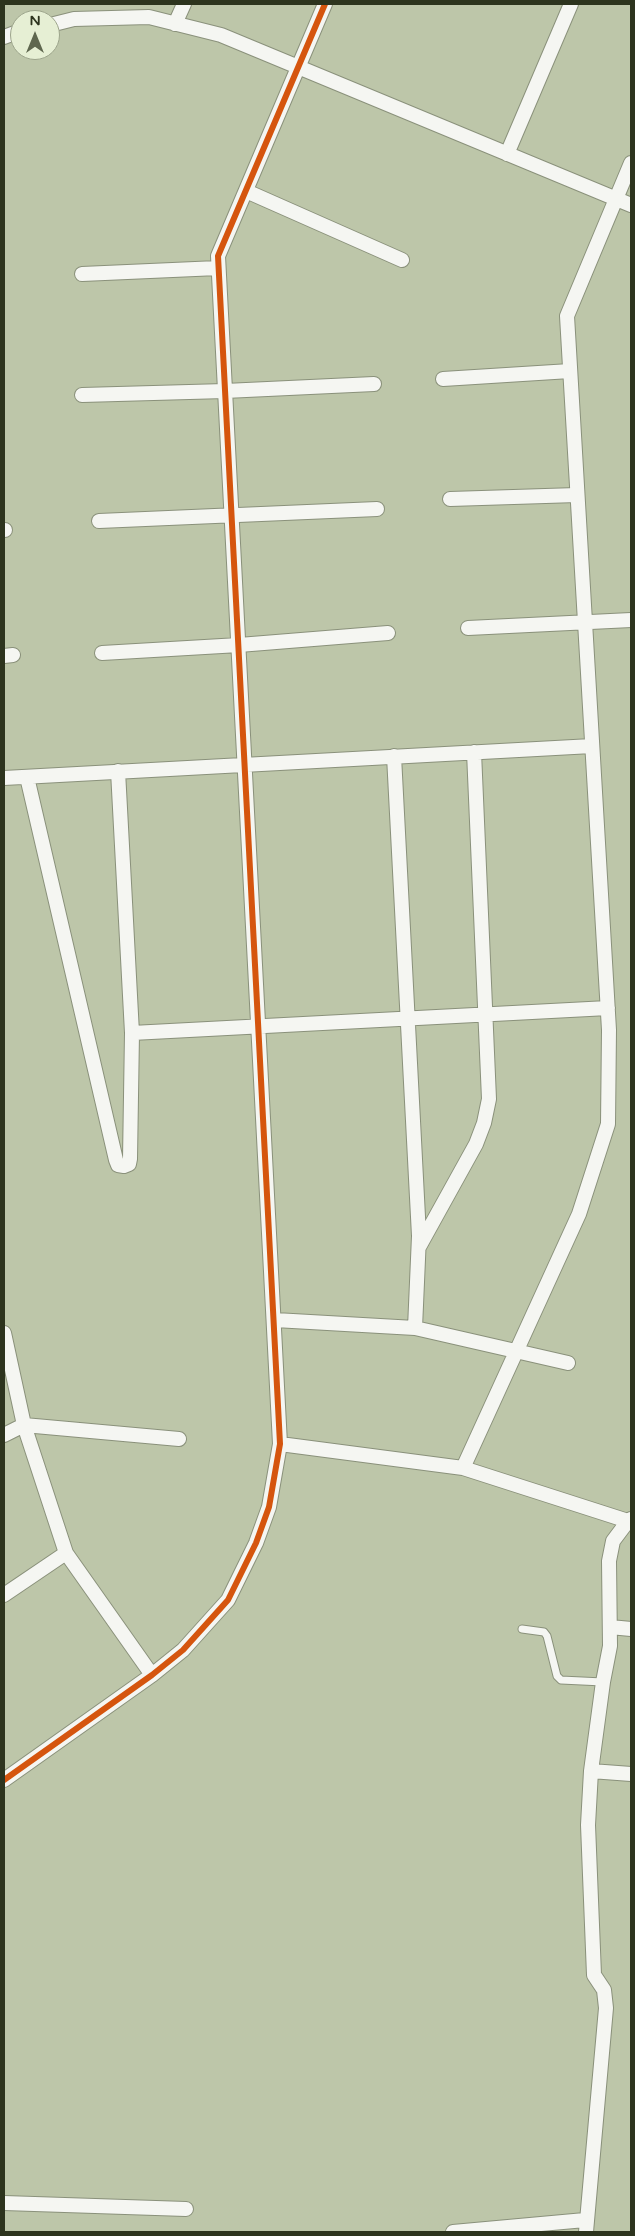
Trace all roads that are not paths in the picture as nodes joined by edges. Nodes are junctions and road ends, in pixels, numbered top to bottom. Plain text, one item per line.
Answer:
1 (184, 4) edge
2 (325, 4) edge
3 (571, 4) edge
4 (60, 22) edge
5 (175, 24) junction
6 (298, 68) junction
7 (507, 154) junction
8 (631, 163) edge
9 (246, 191) junction
10 (615, 198) junction
11 (631, 205) edge
12 (402, 260) dead end
13 (218, 268) junction
14 (82, 274) dead end
15 (570, 371) junction
16 (443, 379) dead end
17 (374, 384) dead end
18 (225, 392) junction
19 (82, 395) dead end
20 (578, 494) junction
21 (450, 499) dead end
22 (378, 509) dead end
23 (232, 514) junction
24 (99, 521) dead end
25 (631, 620) edge
26 (585, 621) junction
27 (468, 628) dead end
28 (388, 632) dead end
29 (239, 646) junction
30 (102, 653) dead end
31 (592, 746) junction
32 (474, 752) junction
33 (394, 756) junction
34 (245, 764) junction
35 (118, 771) junction
36 (27, 777) junction
37 (4, 778) edge
38 (608, 1008) junction
39 (486, 1015) junction
40 (407, 1019) junction
41 (260, 1027) junction
42 (132, 1033) junction
43 (418, 1249) junction
44 (275, 1320) junction
45 (415, 1328) junction
46 (4, 1333) edge
47 (516, 1351) junction
48 (568, 1362) dead end
49 (24, 1424) junction
50 (4, 1435) edge
51 (179, 1439) dead end
52 (280, 1444) junction
53 (463, 1468) junction
54 (630, 1520) edge
55 (66, 1552) junction
56 (4, 1595) edge
57 (610, 1626) junction
58 (522, 1629) dead end
59 (631, 1629) edge
60 (152, 1675) junction
61 (603, 1682) junction
62 (591, 1771) junction
63 (631, 1774) edge
64 (4, 1780) edge
65 (4, 2203) edge
66 (186, 2209) dead end
67 (585, 2226) edge
68 (453, 2232) edge

1 - 5 street
2 - 6 street
3 - 7 street
4 - 5 street
5 - 6 street
6 - 7 street
6 - 9 street
7 - 10 street
8 - 10 street
9 - 12 street
9 - 13 street
10 - 11 street
10 - 15 street
13 - 14 street
13 - 18 street
15 - 16 street
15 - 20 street
17 - 18 street
18 - 19 street
18 - 23 street
20 - 21 street
20 - 26 street
22 - 23 street
23 - 24 street
23 - 29 street
25 - 26 street
26 - 27 street
26 - 31 street
28 - 29 street
29 - 30 street
29 - 34 street
31 - 32 street
31 - 38 street
32 - 33 street
32 - 39 street
33 - 34 street
33 - 40 street
34 - 35 street
34 - 41 street
35 - 36 street
35 - 42 street
36 - 37 street
36 - 42 street
38 - 39 street
38 - 47 street
39 - 40 street
39 - 43 street
40 - 41 street
40 - 43 street
41 - 42 street
41 - 44 street
43 - 45 street
44 - 45 street
44 - 52 street
45 - 47 street
46 - 49 street
47 - 48 street
47 - 53 street
49 - 50 street
49 - 51 street
49 - 55 street
52 - 53 street
52 - 60 street
53 - 54 street
54 - 57 street
55 - 56 street
55 - 60 street
57 - 59 street
57 - 61 street
58 - 61 lane
60 - 64 street
61 - 62 street
62 - 63 street
62 - 67 street
65 - 66 street
67 - 68 street

